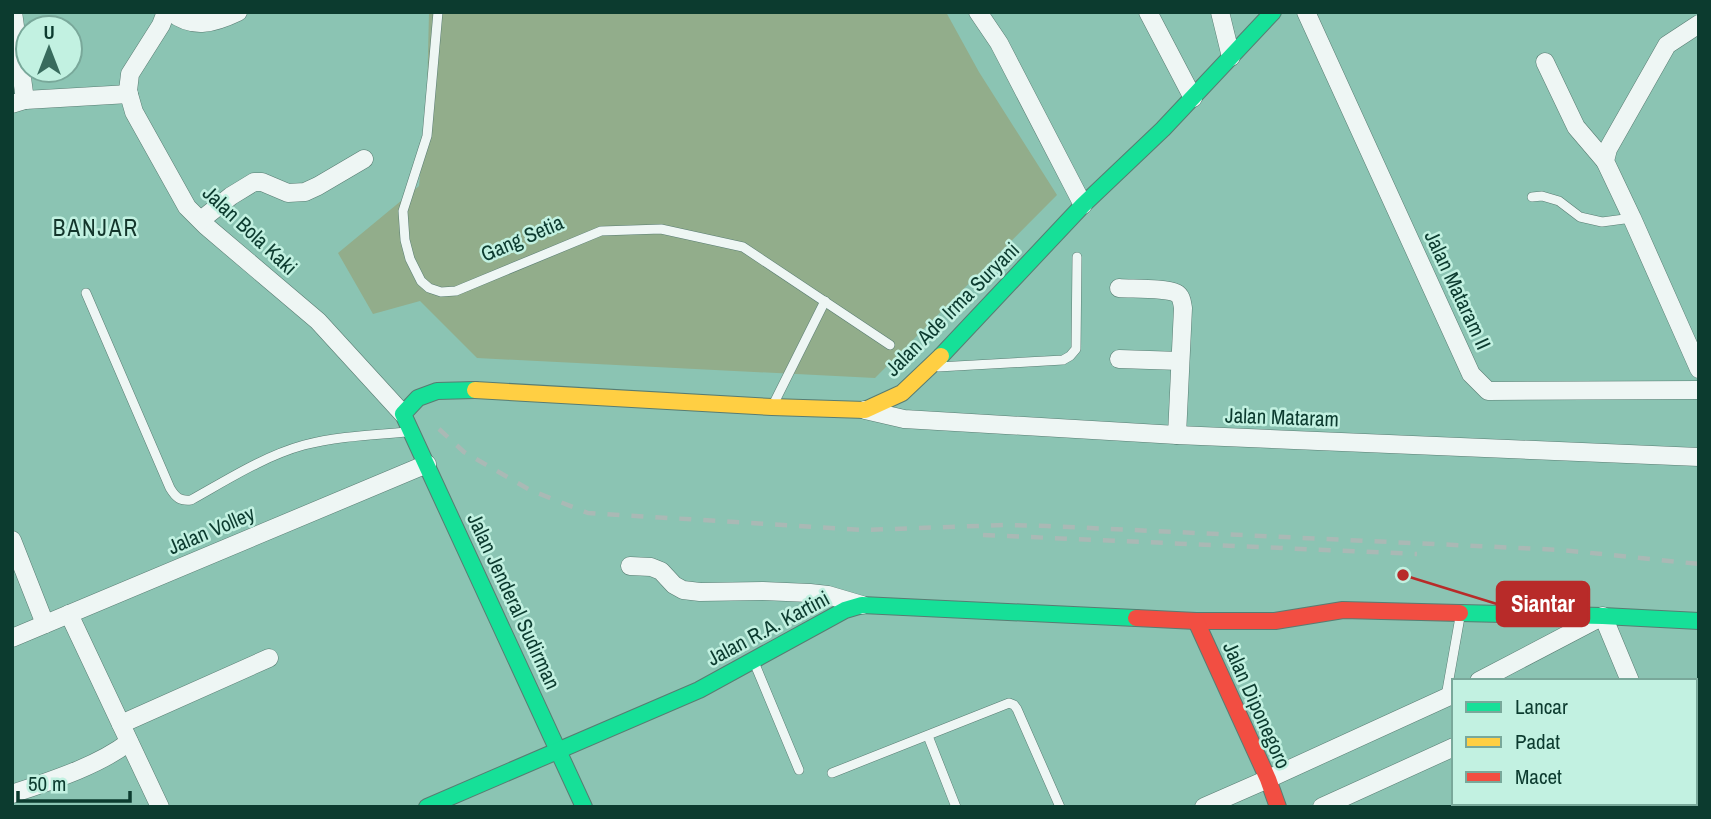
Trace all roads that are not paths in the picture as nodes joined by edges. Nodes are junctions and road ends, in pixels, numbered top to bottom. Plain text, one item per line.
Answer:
1 (13, 12) edge
2 (166, 12) edge
3 (171, 12) edge
4 (238, 12) edge
5 (438, 12) edge
6 (978, 12) edge
7 (1148, 12) edge
8 (1220, 12) edge
9 (1273, 12) edge
10 (1306, 12) edge
11 (1699, 24) edge
12 (1231, 57) junction
13 (1545, 62) dead end
14 (129, 94) junction
15 (1193, 98) junction
16 (18, 102) edge
17 (364, 159) dead end
18 (1605, 161) junction
19 (1532, 197) dead end
20 (1083, 205) junction
21 (1632, 218) junction
22 (201, 220) junction
23 (1077, 257) dead end
24 (1119, 288) dead end
25 (86, 293) dead end
26 (825, 301) junction
27 (890, 345) dead end
28 (1119, 359) dead end
29 (1180, 361) junction
30 (929, 368) junction
31 (1699, 369) edge
32 (1699, 390) edge
33 (772, 407) junction
34 (865, 410) junction
35 (403, 414) junction
36 (412, 431) junction
37 (1177, 435) junction
38 (1699, 457) edge
39 (427, 464) junction
40 (12, 540) edge
41 (630, 566) dead end
42 (862, 605) junction
43 (69, 614) junction
44 (1461, 614) junction
45 (1603, 616) junction
46 (1196, 621) junction
47 (1699, 621) edge
48 (45, 625) junction
49 (12, 638) edge
50 (270, 658) dead end
51 (753, 661) junction
52 (1452, 679) edge
53 (1483, 679) edge
54 (1629, 679) edge
55 (1450, 696) edge
56 (121, 724) junction
57 (928, 736) junction
58 (130, 742) junction
59 (1452, 748) edge
60 (559, 750) junction
61 (799, 770) dead end
62 (832, 773) dead end
63 (1268, 779) junction
64 (12, 794) edge
65 (160, 807) edge
66 (427, 807) edge
67 (584, 807) edge
68 (956, 807) edge
69 (1060, 807) edge
70 (1204, 807) edge
71 (1278, 807) edge
72 (1322, 807) edge

1 - 16 street
2 - 14 street
3 - 4 street
5 - 26 lane, Gang Setia
6 - 20 street
7 - 15 street
8 - 12 street
9 - 12 street, Jalan Ade Irma Suryani
10 - 32 street, Jalan Mataram II
11 - 18 street
12 - 15 street, Jalan Ade Irma Suryani
13 - 18 street
14 - 16 street
14 - 22 street, Jalan Bola Kaki
15 - 20 street, Jalan Ade Irma Suryani
17 - 22 street
18 - 21 street
19 - 21 lane
20 - 30 street, Jalan Ade Irma Suryani
21 - 31 street
22 - 35 street, Jalan Bola Kaki
23 - 30 lane
24 - 29 street
25 - 36 lane
26 - 27 lane, Gang Setia
26 - 33 lane
28 - 29 street
29 - 37 street
30 - 34 street, Jalan Ade Irma Suryani
33 - 34 street, Jalan Ade Irma Suryani
33 - 35 street, Jalan Ade Irma Suryani
34 - 37 street, Jalan Mataram
35 - 36 street, Jalan Jenderal Sudirman
36 - 39 street, Jalan Jenderal Sudirman
37 - 38 street, Jalan Mataram
39 - 43 street, Jalan Volley
39 - 60 street, Jalan Jenderal Sudirman
40 - 48 street
41 - 42 street
42 - 46 street, Jalan R.A. Kartini
42 - 51 street, Jalan R.A. Kartini
43 - 48 street, Jalan Volley
43 - 56 street
44 - 45 street, Jalan R.A. Kartini
44 - 46 street, Jalan R.A. Kartini
44 - 52 lane
45 - 47 street, Jalan R.A. Kartini
45 - 53 street
45 - 54 street
46 - 63 street, Jalan Diponegoro
48 - 49 street, Jalan Volley
50 - 56 street
51 - 60 street, Jalan R.A. Kartini
51 - 61 lane
55 - 63 street
56 - 58 street
57 - 62 lane
57 - 68 lane
57 - 69 lane
58 - 64 street
58 - 65 street
59 - 72 street
60 - 66 street, Jalan R.A. Kartini
60 - 67 street, Jalan Jenderal Sudirman
63 - 70 street
63 - 71 street, Jalan Diponegoro

